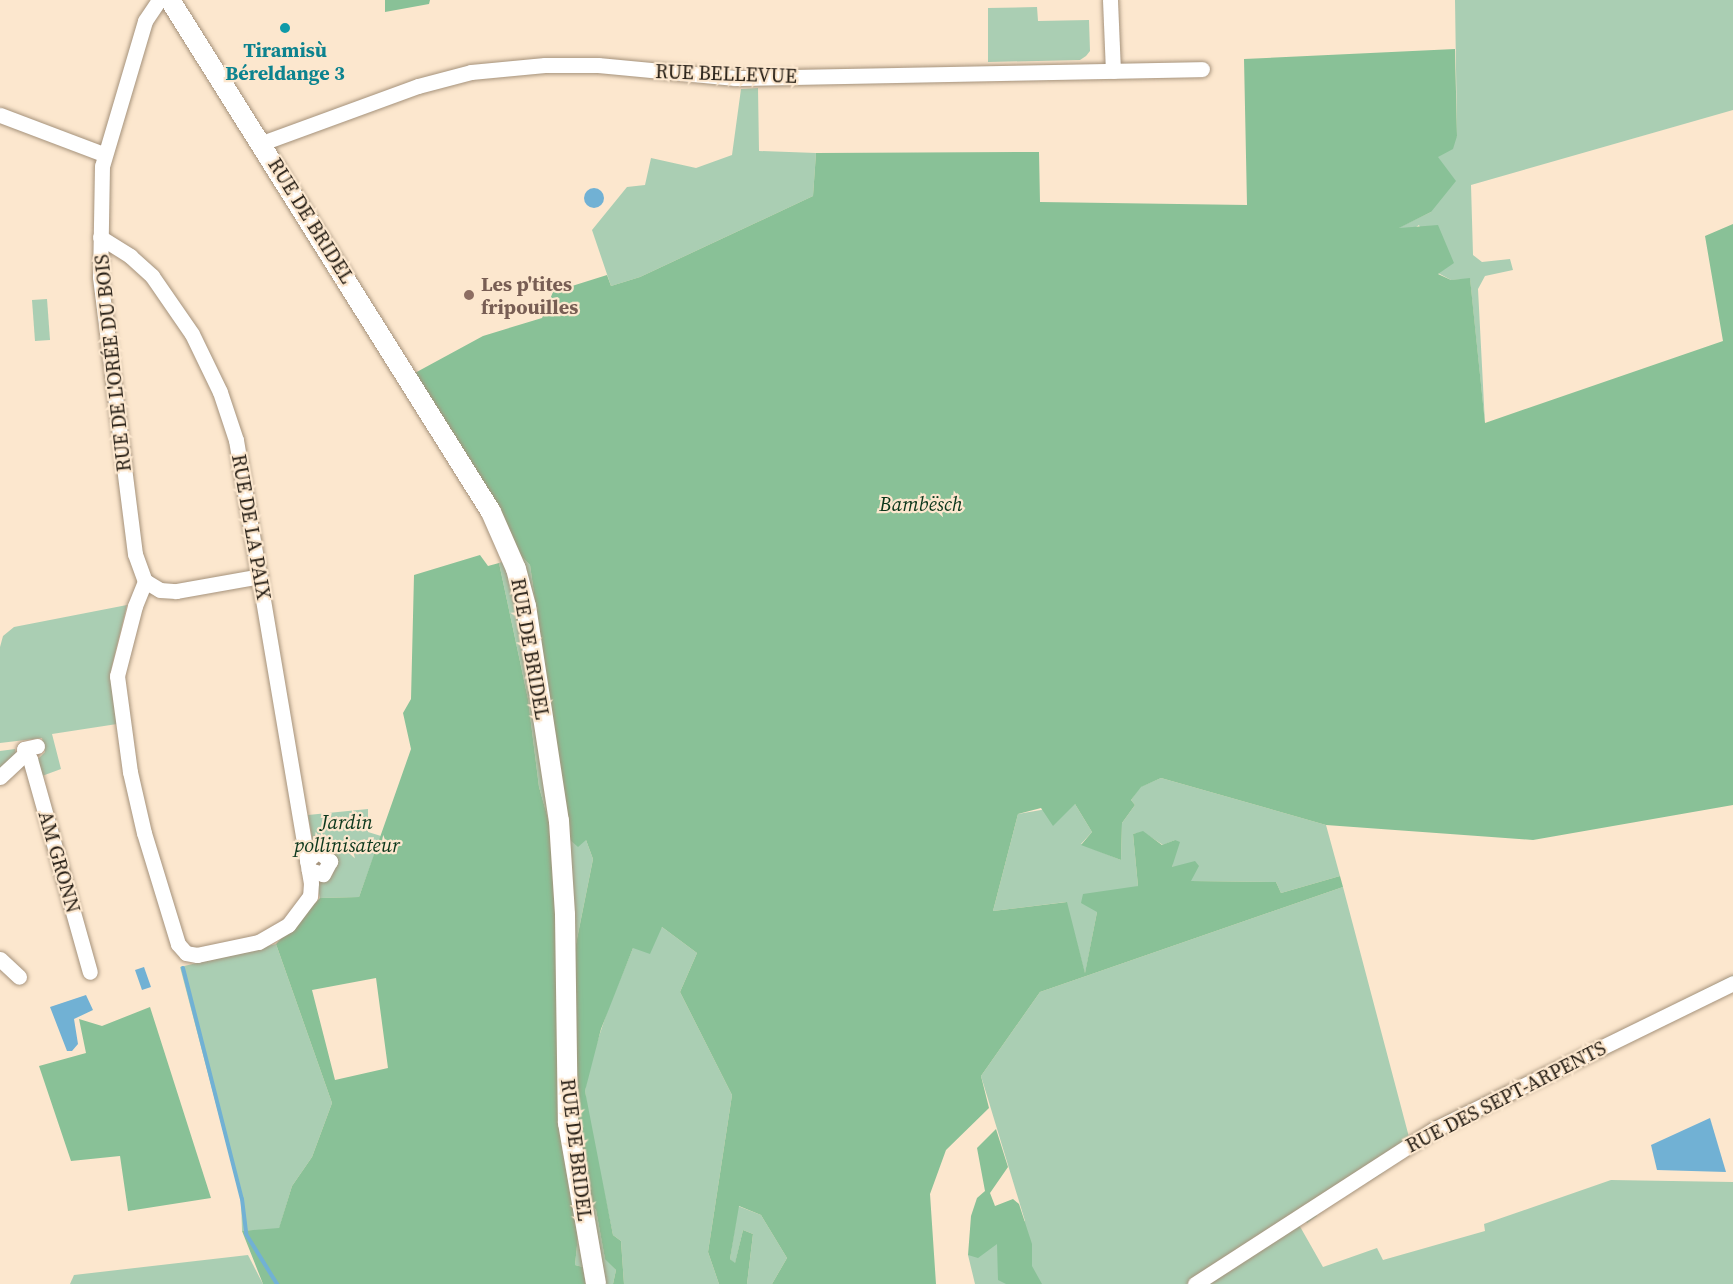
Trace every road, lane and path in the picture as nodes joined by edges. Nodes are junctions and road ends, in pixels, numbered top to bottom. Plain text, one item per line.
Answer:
1 (159, 0) edge
2 (170, 0) edge
3 (1110, 0) edge
4 (1203, 69) dead end
5 (1113, 70) junction
6 (0, 114) edge
7 (262, 143) junction
8 (103, 154) junction
9 (100, 237) junction
10 (260, 576) junction
11 (145, 581) junction
12 (0, 777) edge
13 (0, 959) edge
14 (90, 972) dead end
15 (19, 977) dead end
16 (1733, 983) edge
17 (596, 1284) edge
18 (1195, 1284) edge

1 - 8 street, RUE DE L'ORÉE DU BOIS
2 - 7 main road, RUE DE BRIDEL
3 - 5 street
4 - 5 street, RUE BELLEVUE
5 - 7 street, RUE BELLEVUE
6 - 8 street
7 - 17 main road, RUE DE BRIDEL
8 - 9 street, RUE DE L'ORÉE DU BOIS
9 - 10 street, RUE DE LA PAIX
9 - 11 street, RUE DE L'ORÉE DU BOIS
10 - 11 street
10 - 11 street, RUE DE LA PAIX
12 - 14 street, AM GRONN
13 - 15 street
16 - 18 street, RUE DES SEPT-ARPENTS

